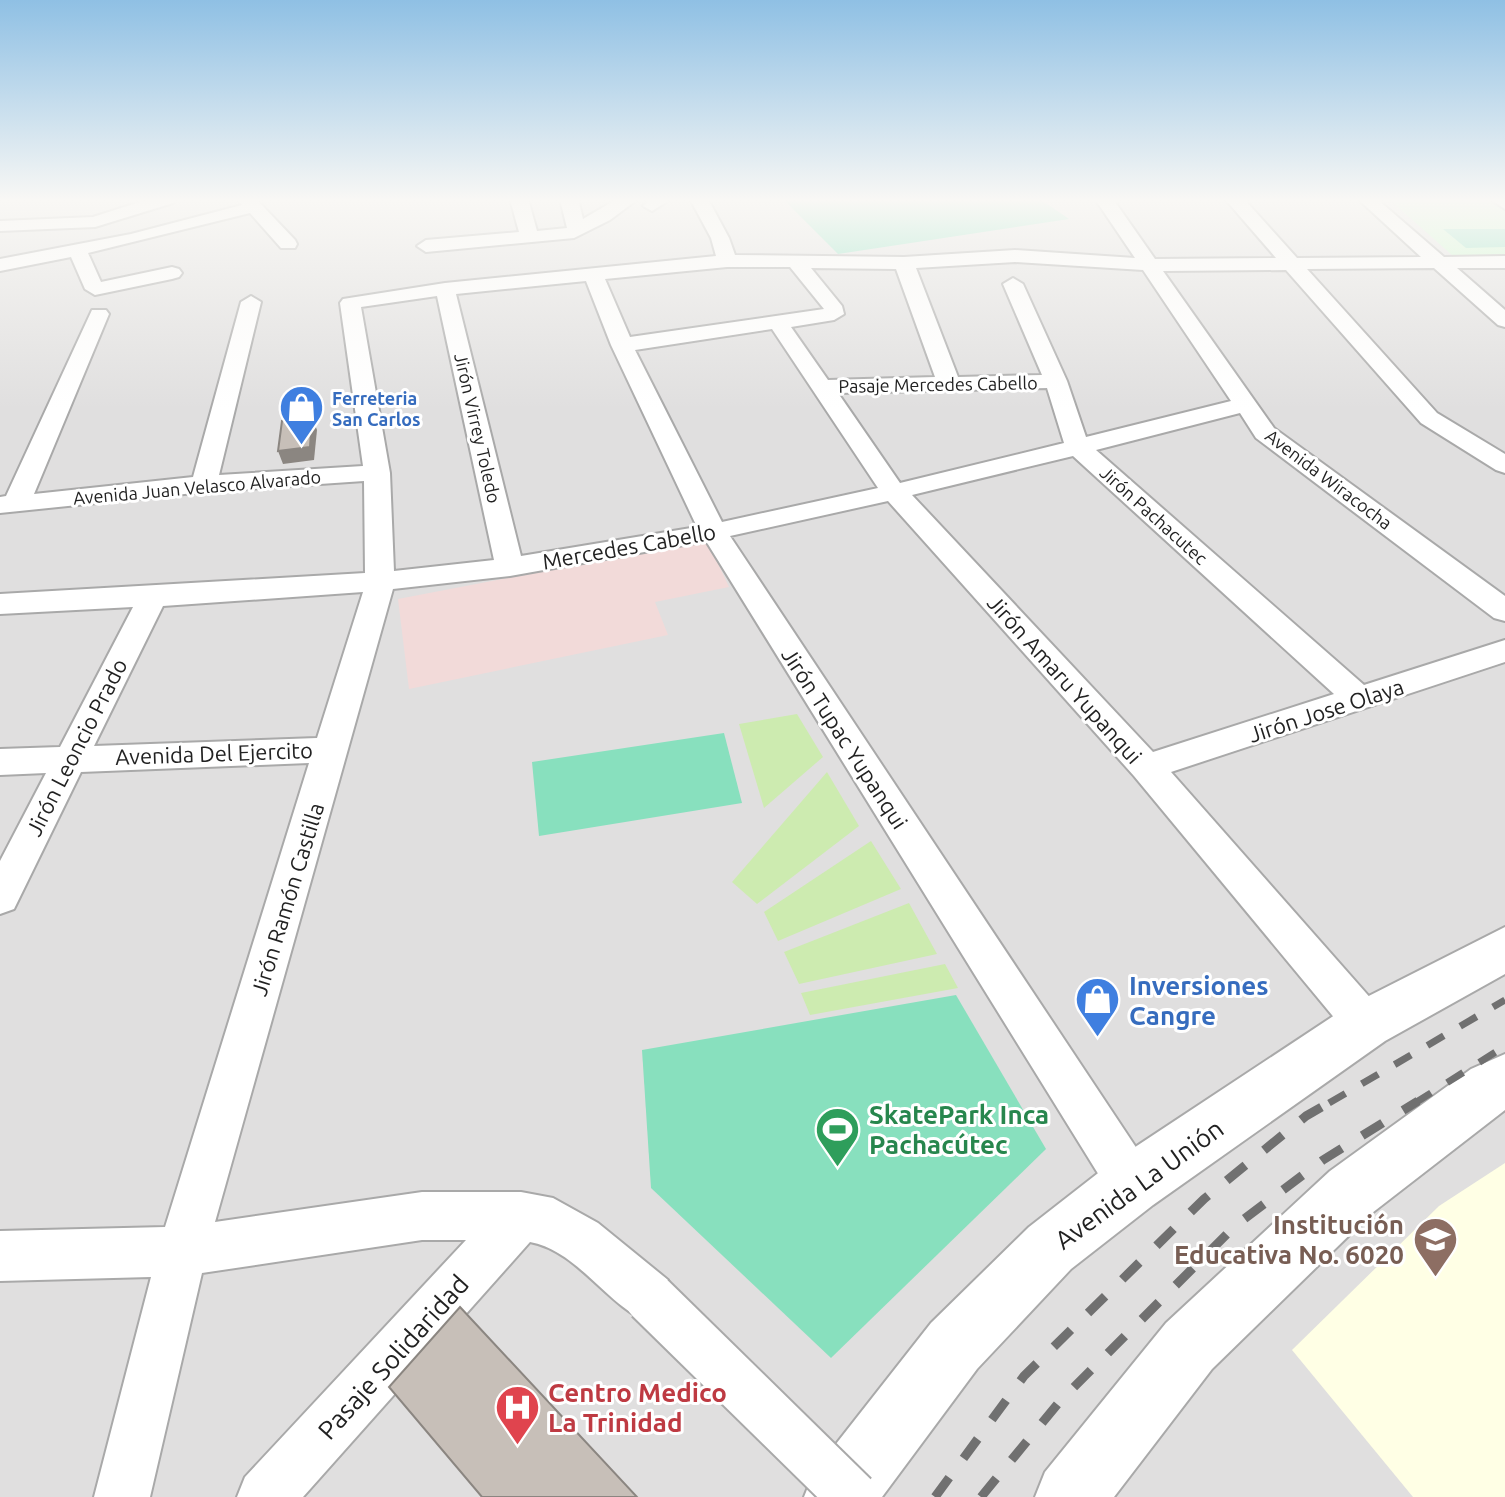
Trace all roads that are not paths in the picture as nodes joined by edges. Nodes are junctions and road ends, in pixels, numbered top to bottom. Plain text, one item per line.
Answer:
1 (86, 269) edge
2 (166, 269) edge
3 (646, 269) edge
4 (802, 269) edge
5 (906, 269) edge
6 (1154, 269) edge
7 (1295, 269) edge
8 (1445, 269) edge
9 (593, 274) junction
10 (1013, 284) dead end
11 (445, 289) junction
12 (251, 302) dead end
13 (99, 314) dead end
14 (1505, 321) edge
15 (779, 324) junction
16 (622, 345) junction
17 (1056, 381) junction
18 (949, 384) junction
19 (821, 387) junction
20 (1245, 405) junction
21 (1077, 446) junction
22 (1505, 465) edge
23 (377, 473) junction
24 (204, 484) junction
25 (892, 490) junction
26 (8, 503) edge
27 (713, 531) junction
28 (510, 567) junction
29 (380, 583) junction
30 (153, 597) junction
31 (0, 604) edge
32 (1505, 611) edge
33 (1505, 651) edge
34 (1360, 700) junction
35 (331, 750) junction
36 (70, 758) junction
37 (0, 762) edge
38 (1146, 767) junction
39 (0, 898) edge
40 (1505, 949) edge
41 (1366, 1024) junction
42 (1505, 1080) edge
43 (1132, 1184) junction
44 (521, 1216) junction
45 (182, 1251) junction
46 (0, 1256) edge
47 (122, 1497) edge
48 (265, 1497) edge
49 (839, 1497) edge
50 (853, 1497) edge
51 (1070, 1497) edge

1 - 2 street
3 - 9 street
4 - 15 street
5 - 18 street
6 - 20 street, Avenida Wiracocha
7 - 22 street
8 - 14 street
9 - 11 street
9 - 16 street, Jirón Tupac Yupanqui
10 - 17 street
11 - 23 street, Jirón Ramón Castilla
11 - 28 street, Jirón Virrey Toledo
12 - 24 street
13 - 26 street
15 - 16 street
15 - 19 street, Jirón Amaru Yupanqui
16 - 27 street, Jirón Tupac Yupanqui
17 - 18 street, Pasaje Mercedes Cabello
17 - 21 street
18 - 19 street, Pasaje Mercedes Cabello
19 - 25 street, Jirón Amaru Yupanqui
20 - 21 street, Mercedes Cabello
20 - 32 street, Avenida Wiracocha
21 - 25 street, Mercedes Cabello
21 - 34 street, Jirón Pachacutec
23 - 24 street, Avenida Juan Velasco Alvarado
23 - 29 street, Jirón Ramón Castilla
24 - 26 street, Avenida Juan Velasco Alvarado
25 - 27 street, Mercedes Cabello
25 - 38 street, Jirón Amaru Yupanqui
27 - 28 street, Mercedes Cabello
27 - 43 street, Jirón Tupac Yupanqui
28 - 29 street, Mercedes Cabello
29 - 30 street, Mercedes Cabello
29 - 35 street, Jirón Ramón Castilla
30 - 31 street, Mercedes Cabello
30 - 36 street, Jirón Leoncio Prado
33 - 34 street, Jirón Jose Olaya
34 - 38 street, Jirón Jose Olaya
35 - 36 street, Avenida Del Ejercito
35 - 45 street, Jirón Ramón Castilla
36 - 37 street, Avenida Del Ejercito
36 - 39 street, Jirón Leoncio Prado
38 - 41 street, Jirón Amaru Yupanqui
40 - 41 street, Avenida La Unión
41 - 43 street, Avenida La Unión
42 - 51 street
43 - 49 street, Avenida La Unión
44 - 45 street
44 - 48 street, Pasaje Solidaridad
44 - 50 street, bridge
45 - 46 street
45 - 47 street, Jirón Ramón Castilla

